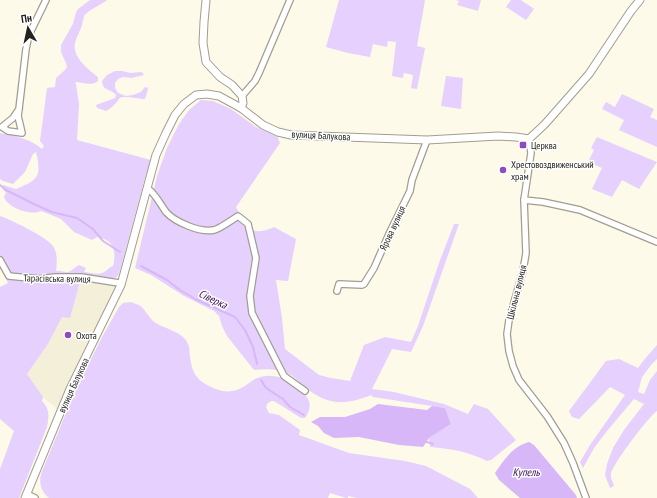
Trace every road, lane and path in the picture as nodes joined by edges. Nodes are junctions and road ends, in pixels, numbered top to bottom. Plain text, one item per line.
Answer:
1 (46, 0) edge
2 (206, 0) edge
3 (290, 0) edge
4 (640, 0) edge
5 (242, 96) junction
6 (242, 108) junction
7 (19, 109) junction
8 (1, 127) edge
9 (529, 139) junction
10 (427, 140) junction
11 (147, 188) junction
12 (524, 200) junction
13 (657, 242) edge
14 (0, 260) edge
15 (121, 285) junction
16 (337, 291) dead end
17 (305, 391) dead end
18 (26, 496) edge
19 (35, 498) edge
20 (586, 498) edge

1 - 7 street
2 - 5 main road
3 - 5 street
4 - 9 main road
5 - 6 main road
6 - 10 main road, вулиця Балукова
6 - 11 main road, вулиця Балукова
7 - 8 street
7 - 8 street
9 - 10 main road, вулиця Балукова
9 - 12 street, Шкільна вулиця
10 - 16 street, Ярова вулиця
11 - 15 main road, вулиця Балукова
11 - 17 street
12 - 13 street
12 - 20 street, Шкільна вулиця
14 - 15 street, Тарасівська вулиця
15 - 18 main road, вулиця Балукова
18 - 19 street

